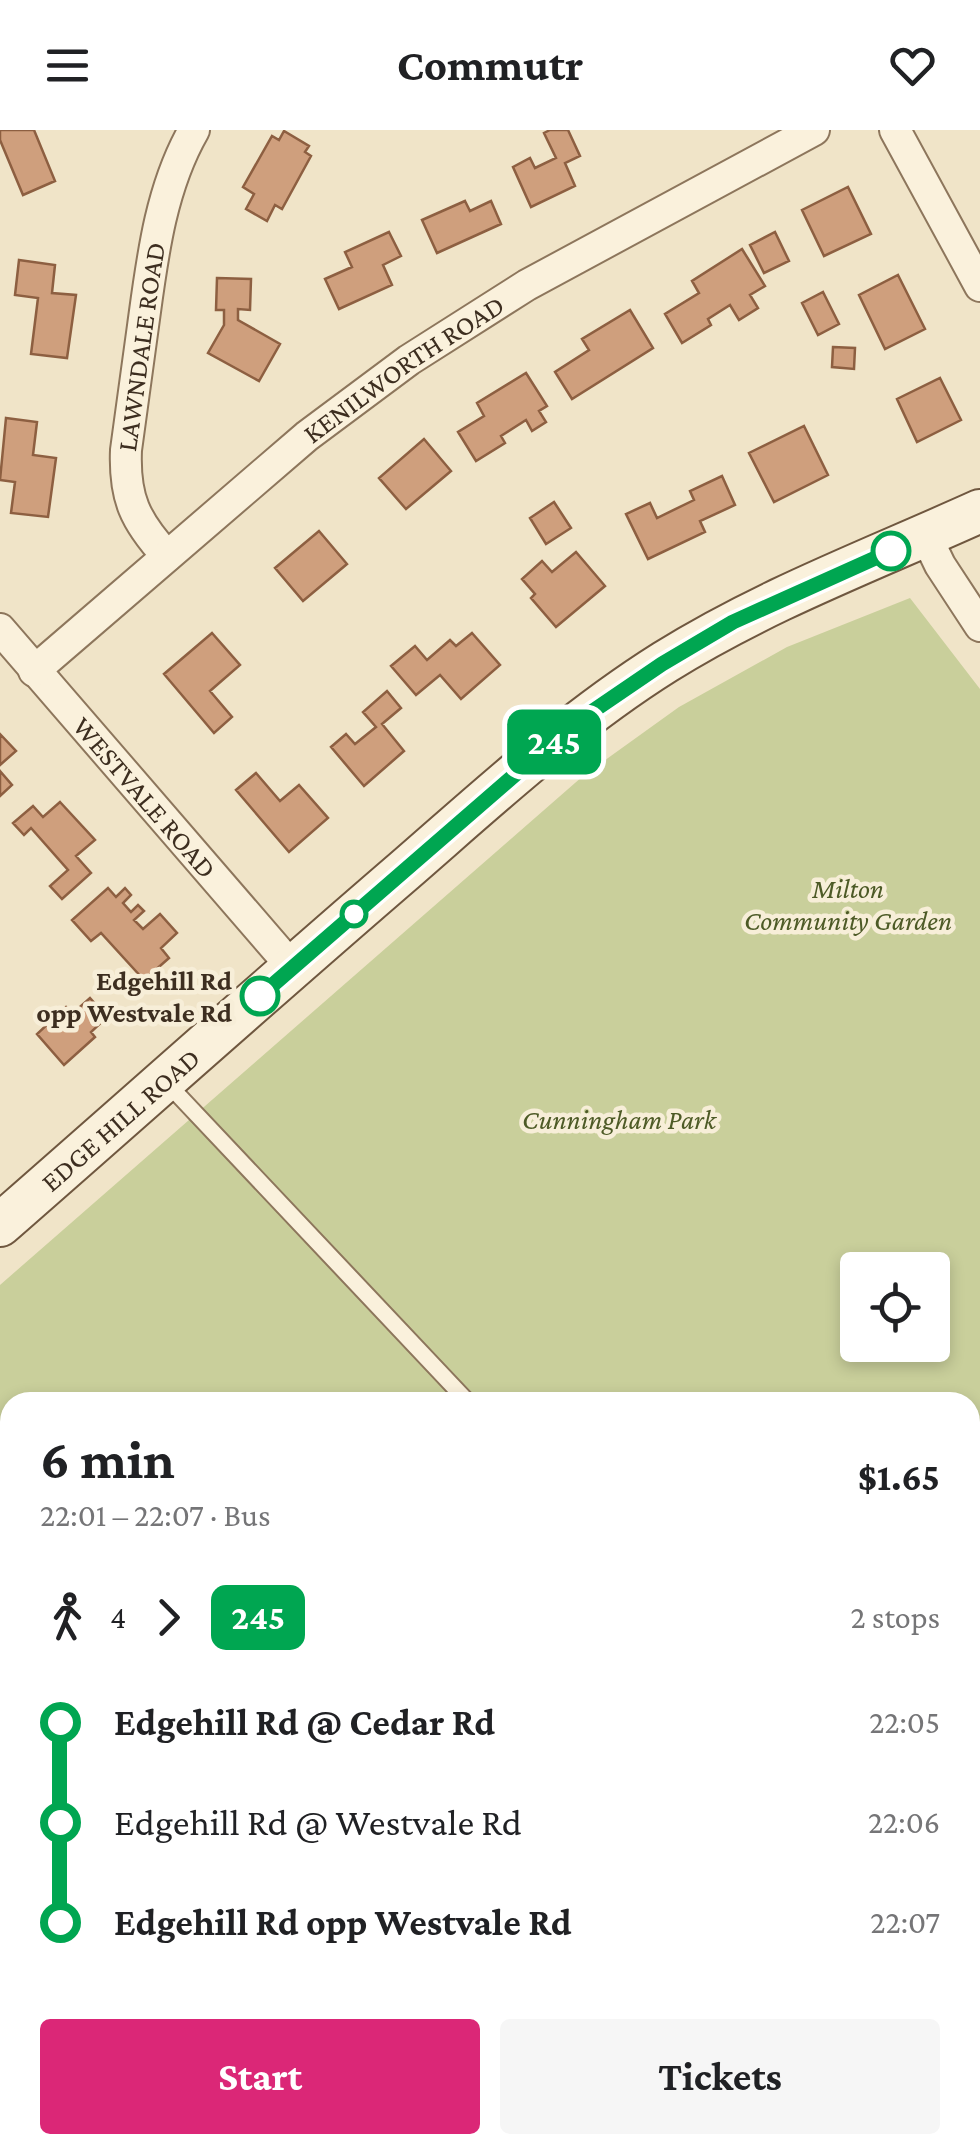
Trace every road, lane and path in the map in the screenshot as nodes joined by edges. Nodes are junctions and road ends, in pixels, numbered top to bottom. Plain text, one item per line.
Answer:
1 (814, 130) edge
2 (187, 132) edge
3 (904, 133) edge
4 (980, 286) edge
5 (980, 512) edge
6 (926, 536) junction
7 (166, 556) junction
8 (980, 626) edge
9 (0, 629) edge
10 (34, 671) junction
11 (292, 967) junction
12 (165, 1081) junction
13 (0, 1226) edge
14 (459, 1392) edge

1 - 7 street, KENILWORTH ROAD
2 - 7 street, LAWNDALE ROAD
3 - 4 street
5 - 6 street, EDGE HILL ROAD
6 - 8 street
6 - 11 street, EDGE HILL ROAD
7 - 10 street, KENILWORTH ROAD
9 - 10 street, WESTVALE ROAD
10 - 11 street, WESTVALE ROAD
11 - 12 street, EDGE HILL ROAD
12 - 13 street, EDGE HILL ROAD
12 - 14 lane

